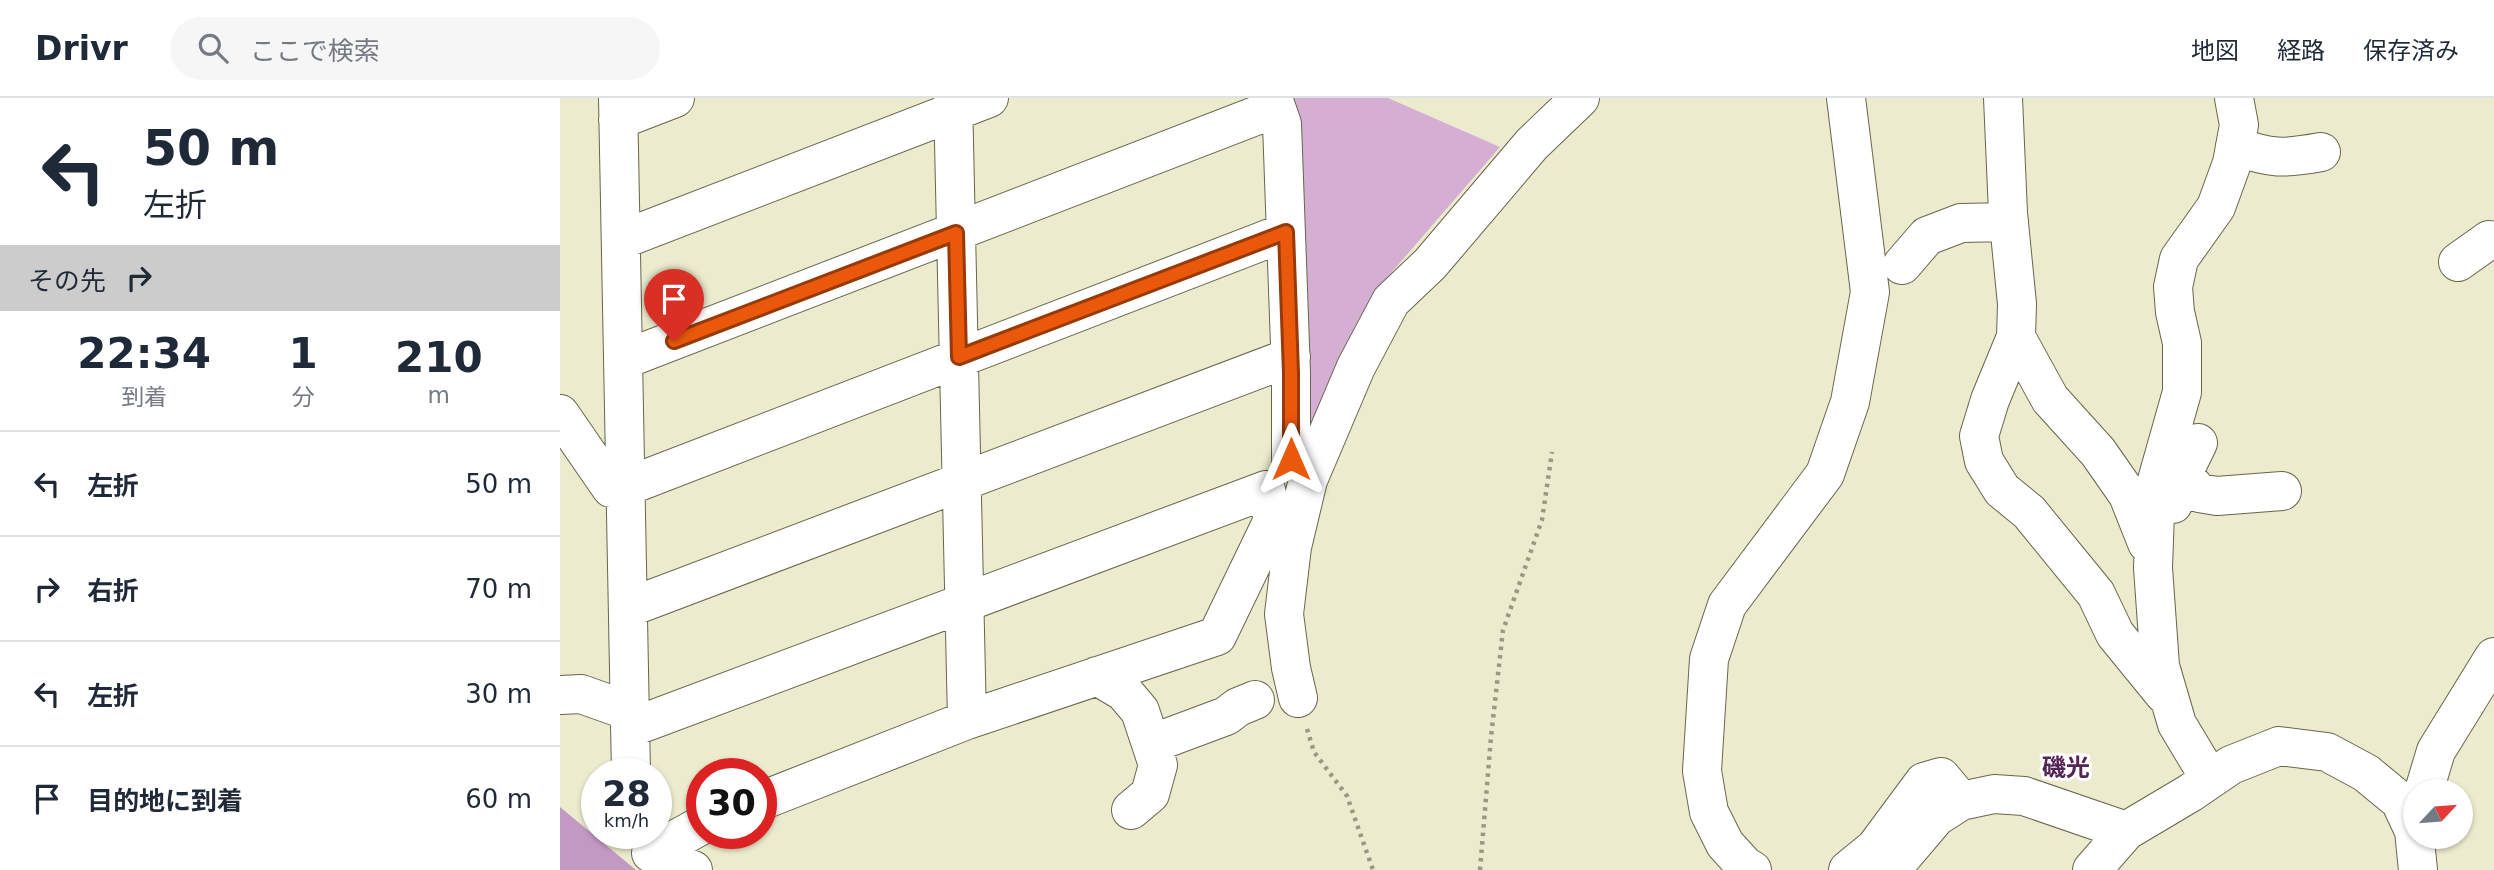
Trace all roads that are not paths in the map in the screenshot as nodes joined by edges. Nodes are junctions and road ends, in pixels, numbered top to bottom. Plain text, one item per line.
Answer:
1 (675, 98) edge
2 (989, 98) edge
3 (1580, 98) edge
4 (1846, 98) edge
5 (2003, 98) edge
6 (2234, 98) edge
7 (1275, 103) edge
8 (953, 105) edge
9 (618, 109) edge
10 (2235, 146) junction
11 (2320, 152) dead end
12 (2009, 222) junction
13 (1286, 232) junction
14 (956, 233) junction
15 (621, 240) junction
16 (2494, 241) edge
17 (2458, 262) dead end
18 (1902, 265) dead end
19 (2017, 337) junction
20 (959, 357) junction
21 (1291, 357) junction
22 (623, 360) junction
23 (560, 414) edge
24 (1291, 459) dead end
25 (962, 482) junction
26 (625, 487) junction
27 (2282, 491) dead end
28 (2154, 558) junction
29 (965, 601) junction
30 (628, 608) junction
31 (2494, 657) edge
32 (1097, 676) junction
33 (560, 695) edge
34 (1298, 698) road end
35 (1255, 700) dead end
36 (2171, 704) junction
37 (629, 719) junction
38 (967, 720) junction
39 (1151, 744) junction
40 (630, 758) edge
41 (2210, 779) junction
42 (2425, 779) edge
43 (777, 795) edge
44 (1961, 801) junction
45 (2403, 801) edge
46 (1130, 810) dead end
47 (2126, 831) junction
48 (658, 849) edge
49 (2416, 849) edge
50 (693, 870) edge
51 (1752, 870) edge
52 (1848, 870) edge
53 (1891, 870) edge
54 (2092, 870) edge
55 (2418, 870) edge

1 - 9 street
2 - 8 street
3 - 34 street
4 - 51 street
5 - 12 street
6 - 10 street
7 - 13 street
7 - 14 street
8 - 14 street
8 - 15 street
9 - 15 street
10 - 11 street
10 - 28 street
12 - 18 street
12 - 19 street
13 - 20 street
13 - 21 street
14 - 20 street
14 - 22 street
15 - 22 street
16 - 17 street
19 - 28 street
19 - 36 street
20 - 25 street
20 - 26 street
21 - 24 street
21 - 25 street
22 - 26 street
23 - 26 street
25 - 29 street
25 - 30 street
26 - 30 street
27 - 28 street
28 - 36 street
29 - 32 street
29 - 37 street
29 - 38 street
30 - 37 street
31 - 42 street
32 - 38 street
32 - 39 street
33 - 37 street
35 - 39 street
36 - 41 street
37 - 40 street
38 - 43 street
39 - 46 street
41 - 45 street
41 - 47 street
44 - 47 street
44 - 52 street
44 - 53 street
47 - 54 street
48 - 50 street
49 - 55 street

